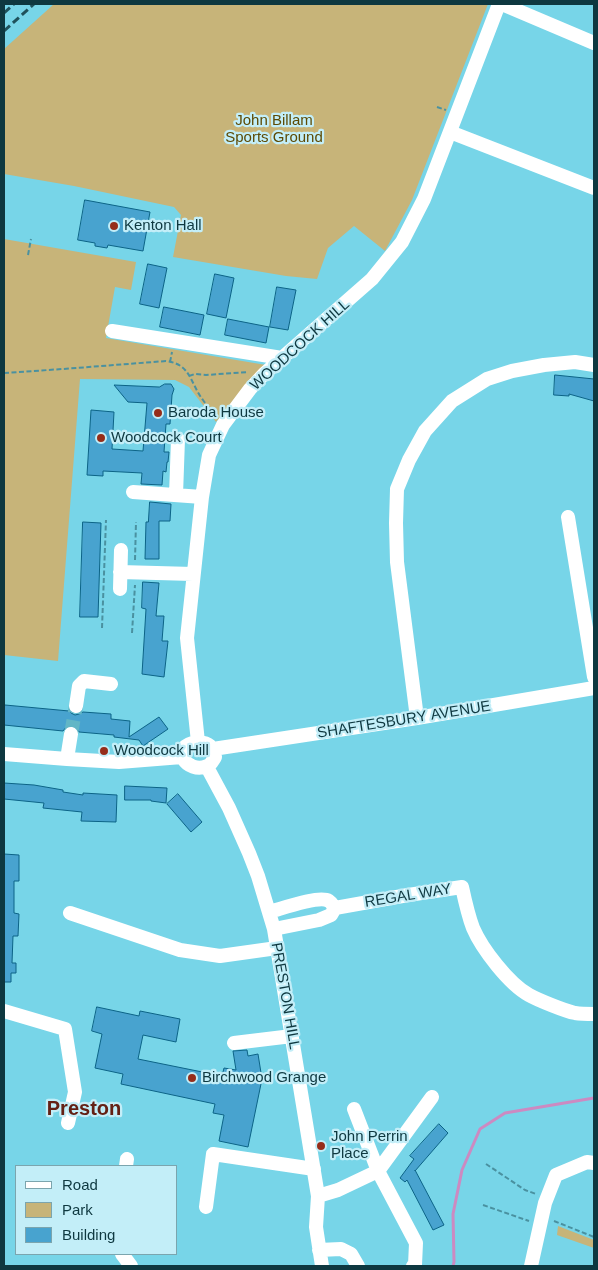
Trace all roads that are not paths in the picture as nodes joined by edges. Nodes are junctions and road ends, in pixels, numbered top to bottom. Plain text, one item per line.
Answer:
1 (500, 4) edge
2 (594, 43) edge
3 (450, 132) junction
4 (594, 188) edge
5 (112, 331) dead end
6 (282, 358) junction
7 (594, 365) edge
8 (178, 439) dead end
9 (133, 492) dead end
10 (176, 495) junction
11 (202, 497) junction
12 (568, 517) dead end
13 (121, 550) dead end
14 (120, 572) junction
15 (193, 574) junction
16 (120, 589) dead end
17 (594, 676) edge
18 (111, 684) dead end
19 (594, 688) edge
20 (76, 706) tunnel mouth
21 (417, 718) junction
22 (71, 734) tunnel mouth
23 (198, 742) junction
24 (213, 749) junction
25 (4, 754) edge
26 (182, 757) junction
27 (67, 759) junction
28 (207, 767) junction
29 (335, 908) junction
30 (269, 912) junction
31 (70, 913) dead end
32 (274, 929) junction
33 (277, 948) junction
34 (4, 1011) edge
35 (594, 1014) edge
36 (292, 1036) junction
37 (234, 1043) dead end
38 (432, 1097) dead end
39 (354, 1109) dead end
40 (68, 1123) dead end
41 (594, 1163) edge
42 (314, 1169) junction
43 (378, 1170) junction
44 (318, 1196) junction
45 (206, 1207) dead end
46 (319, 1250) junction
47 (123, 1255) edge
48 (131, 1266) edge
49 (322, 1266) edge
50 (358, 1266) edge
51 (413, 1266) edge
52 (531, 1266) edge

1 - 2 street
1 - 3 street, WOODCOCK HILL
3 - 4 street
3 - 6 street, WOODCOCK HILL
5 - 6 street
6 - 11 street, WOODCOCK HILL
7 - 21 street
8 - 10 street
9 - 10 street
10 - 11 street
11 - 15 street, WOODCOCK HILL
12 - 17 street
13 - 14 street
14 - 15 street
14 - 16 street
15 - 23 street, WOODCOCK HILL
18 - 20 street
19 - 21 street, SHAFTESBURY AVENUE
21 - 24 street, SHAFTESBURY AVENUE
22 - 27 street
23 - 24 street
23 - 26 street
24 - 28 street
25 - 27 street
26 - 27 street
26 - 28 street
28 - 30 street, PRESTON HILL
29 - 30 street, REGAL WAY
29 - 32 street, REGAL WAY
29 - 35 street, REGAL WAY
30 - 32 street, PRESTON HILL
31 - 33 street
32 - 33 street, PRESTON HILL
33 - 36 street, PRESTON HILL
34 - 40 street
36 - 37 street
36 - 42 street, PRESTON HILL
38 - 43 street
39 - 43 street
41 - 52 street
42 - 44 street, PRESTON HILL
42 - 45 street
43 - 44 street
43 - 51 street
44 - 46 street, PRESTON HILL
46 - 49 street, PRESTON HILL
46 - 50 street
47 - 48 street

